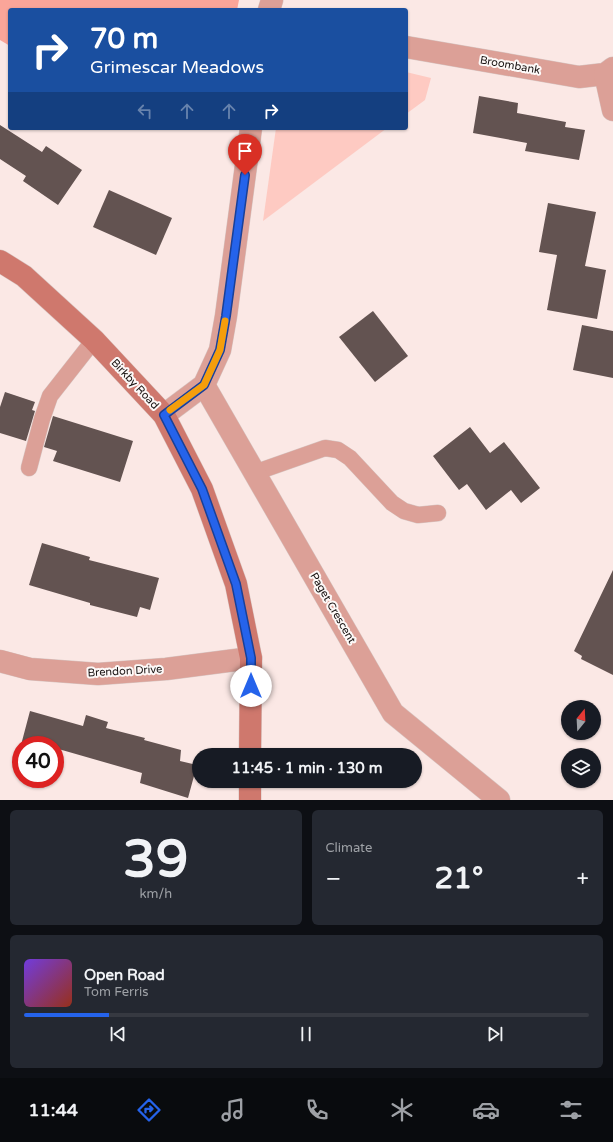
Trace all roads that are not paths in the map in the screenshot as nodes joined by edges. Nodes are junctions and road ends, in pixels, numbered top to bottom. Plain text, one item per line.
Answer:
1 (408, 47) edge
2 (609, 71) edge
3 (613, 110) edge
4 (251, 130) edge
5 (0, 261) edge
6 (94, 340) junction
7 (204, 385) junction
8 (164, 415) junction
9 (29, 468) dead end
10 (254, 473) junction
11 (438, 513) dead end
12 (251, 658) junction
13 (0, 662) edge
14 (250, 748) edge
15 (250, 788) edge
16 (250, 800) edge
17 (499, 800) edge

1 - 2 street, Broombank
2 - 3 street
4 - 7 street
5 - 6 street, Birkby Road
6 - 8 street, Birkby Road
6 - 9 lane
7 - 8 street
7 - 10 street, Paget Crescent
8 - 12 street, Birkby Road
10 - 11 lane
10 - 17 street, Paget Crescent
12 - 13 street, Brendon Drive
12 - 14 street, Birkby Road
15 - 16 street

